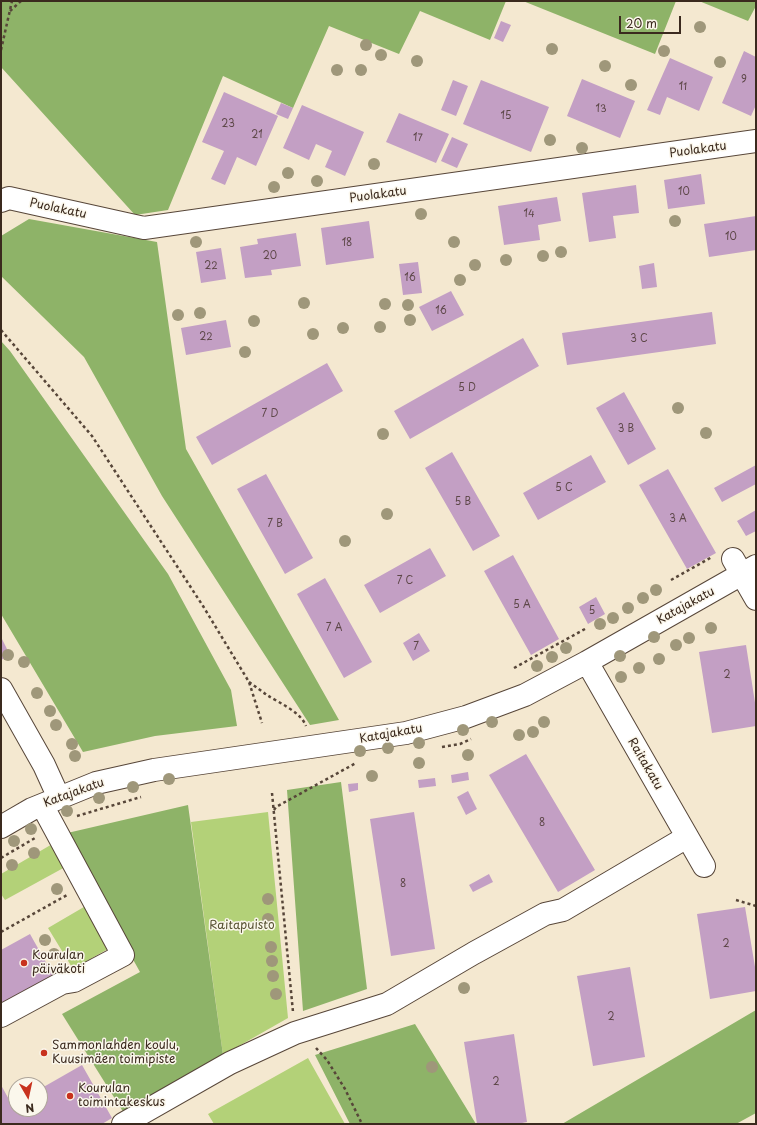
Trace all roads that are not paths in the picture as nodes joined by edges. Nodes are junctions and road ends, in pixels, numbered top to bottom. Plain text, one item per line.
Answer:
1 (756, 141) edge
2 (1, 201) edge
3 (736, 564) edge
4 (756, 599) edge
5 (587, 662) junction
6 (1, 689) edge
7 (51, 802) junction
8 (1, 827) edge
9 (687, 837) junction
10 (704, 866) dead end
11 (1, 1016) edge
12 (123, 1124) edge

1 - 2 street, Puolakatu
3 - 4 street
3 - 5 street, Katajakatu
5 - 7 street, Katajakatu
5 - 9 street, Raitakatu
6 - 7 street
7 - 8 street, Katajakatu
7 - 11 street
9 - 10 street, Raitakatu
9 - 12 street

